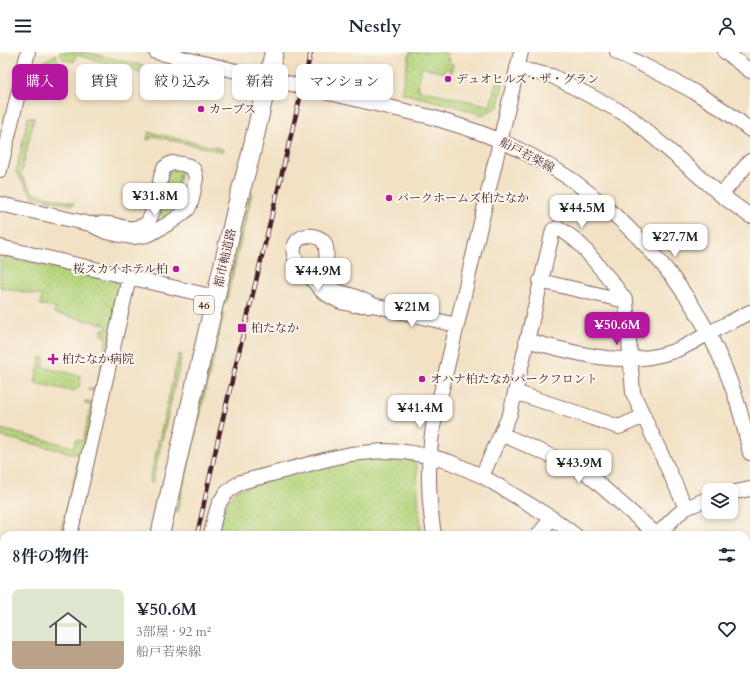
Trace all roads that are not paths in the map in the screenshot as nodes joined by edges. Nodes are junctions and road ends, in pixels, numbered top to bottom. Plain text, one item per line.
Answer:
1 (28, 52) edge
2 (156, 52) edge
3 (263, 52) edge
4 (274, 52) edge
5 (521, 52) edge
6 (617, 52) edge
7 (725, 52) edge
8 (263, 64) edge
9 (269, 64) edge
10 (517, 68) junction
11 (232, 70) edge
12 (750, 71) edge
13 (288, 84) edge
14 (257, 100) edge
15 (259, 100) edge
16 (750, 130) edge
17 (501, 141) junction
18 (750, 161) edge
19 (0, 170) edge
20 (721, 195) junction
21 (0, 204) edge
22 (153, 210) junction
23 (750, 216) edge
24 (171, 222) junction
25 (90, 224) junction
26 (0, 248) edge
27 (325, 263) junction
28 (302, 268) junction
29 (129, 278) junction
30 (540, 281) junction
31 (206, 295) junction
32 (626, 301) junction
33 (373, 305) junction
34 (750, 312) edge
35 (456, 325) junction
36 (709, 334) junction
37 (526, 340) junction
38 (630, 360) junction
39 (515, 392) junction
40 (644, 416) junction
41 (500, 434) junction
42 (750, 453) edge
43 (429, 456) junction
44 (482, 476) junction
45 (750, 489) edge
46 (738, 492) edge
47 (702, 501) edge
48 (686, 508) junction
49 (552, 518) junction
50 (71, 531) edge
51 (151, 531) edge
52 (161, 531) edge
53 (212, 531) edge
54 (434, 531) edge
55 (541, 531) edge
56 (570, 531) edge
57 (652, 531) edge
58 (661, 531) edge

1 - 19 street
2 - 11 street, 船戸若柴線
3 - 8 main road, 都市軸道路 / 46
4 - 9 main road, 都市軸道路 / 46
5 - 10 street
6 - 16 street
7 - 12 street
10 - 17 street
10 - 20 street
13 - 17 street, 船戸若柴線
14 - 31 main road, 都市軸道路 / 46
15 - 52 main road, 都市軸道路 / 46
17 - 35 street
17 - 36 street, 船戸若柴線
18 - 20 street
20 - 23 street
21 - 25 street
22 - 24 street
22 - 24 street
22 - 25 street
24 - 25 street
26 - 29 street
27 - 28 street
27 - 28 street
27 - 33 street
28 - 33 street
29 - 31 street
29 - 50 street
30 - 32 street
30 - 32 street
30 - 37 street
31 - 51 main road, 都市軸道路 / 46
32 - 38 street
33 - 35 street
34 - 36 street
35 - 43 street
36 - 38 street
36 - 42 street, 船戸若柴線
37 - 38 street
37 - 39 street
38 - 40 street
39 - 40 street
39 - 41 street
40 - 48 street
41 - 44 street
41 - 57 street
43 - 44 street
43 - 53 street
43 - 54 street
44 - 49 street
45 - 46 street
47 - 48 street
48 - 58 street
49 - 55 street
49 - 56 street

